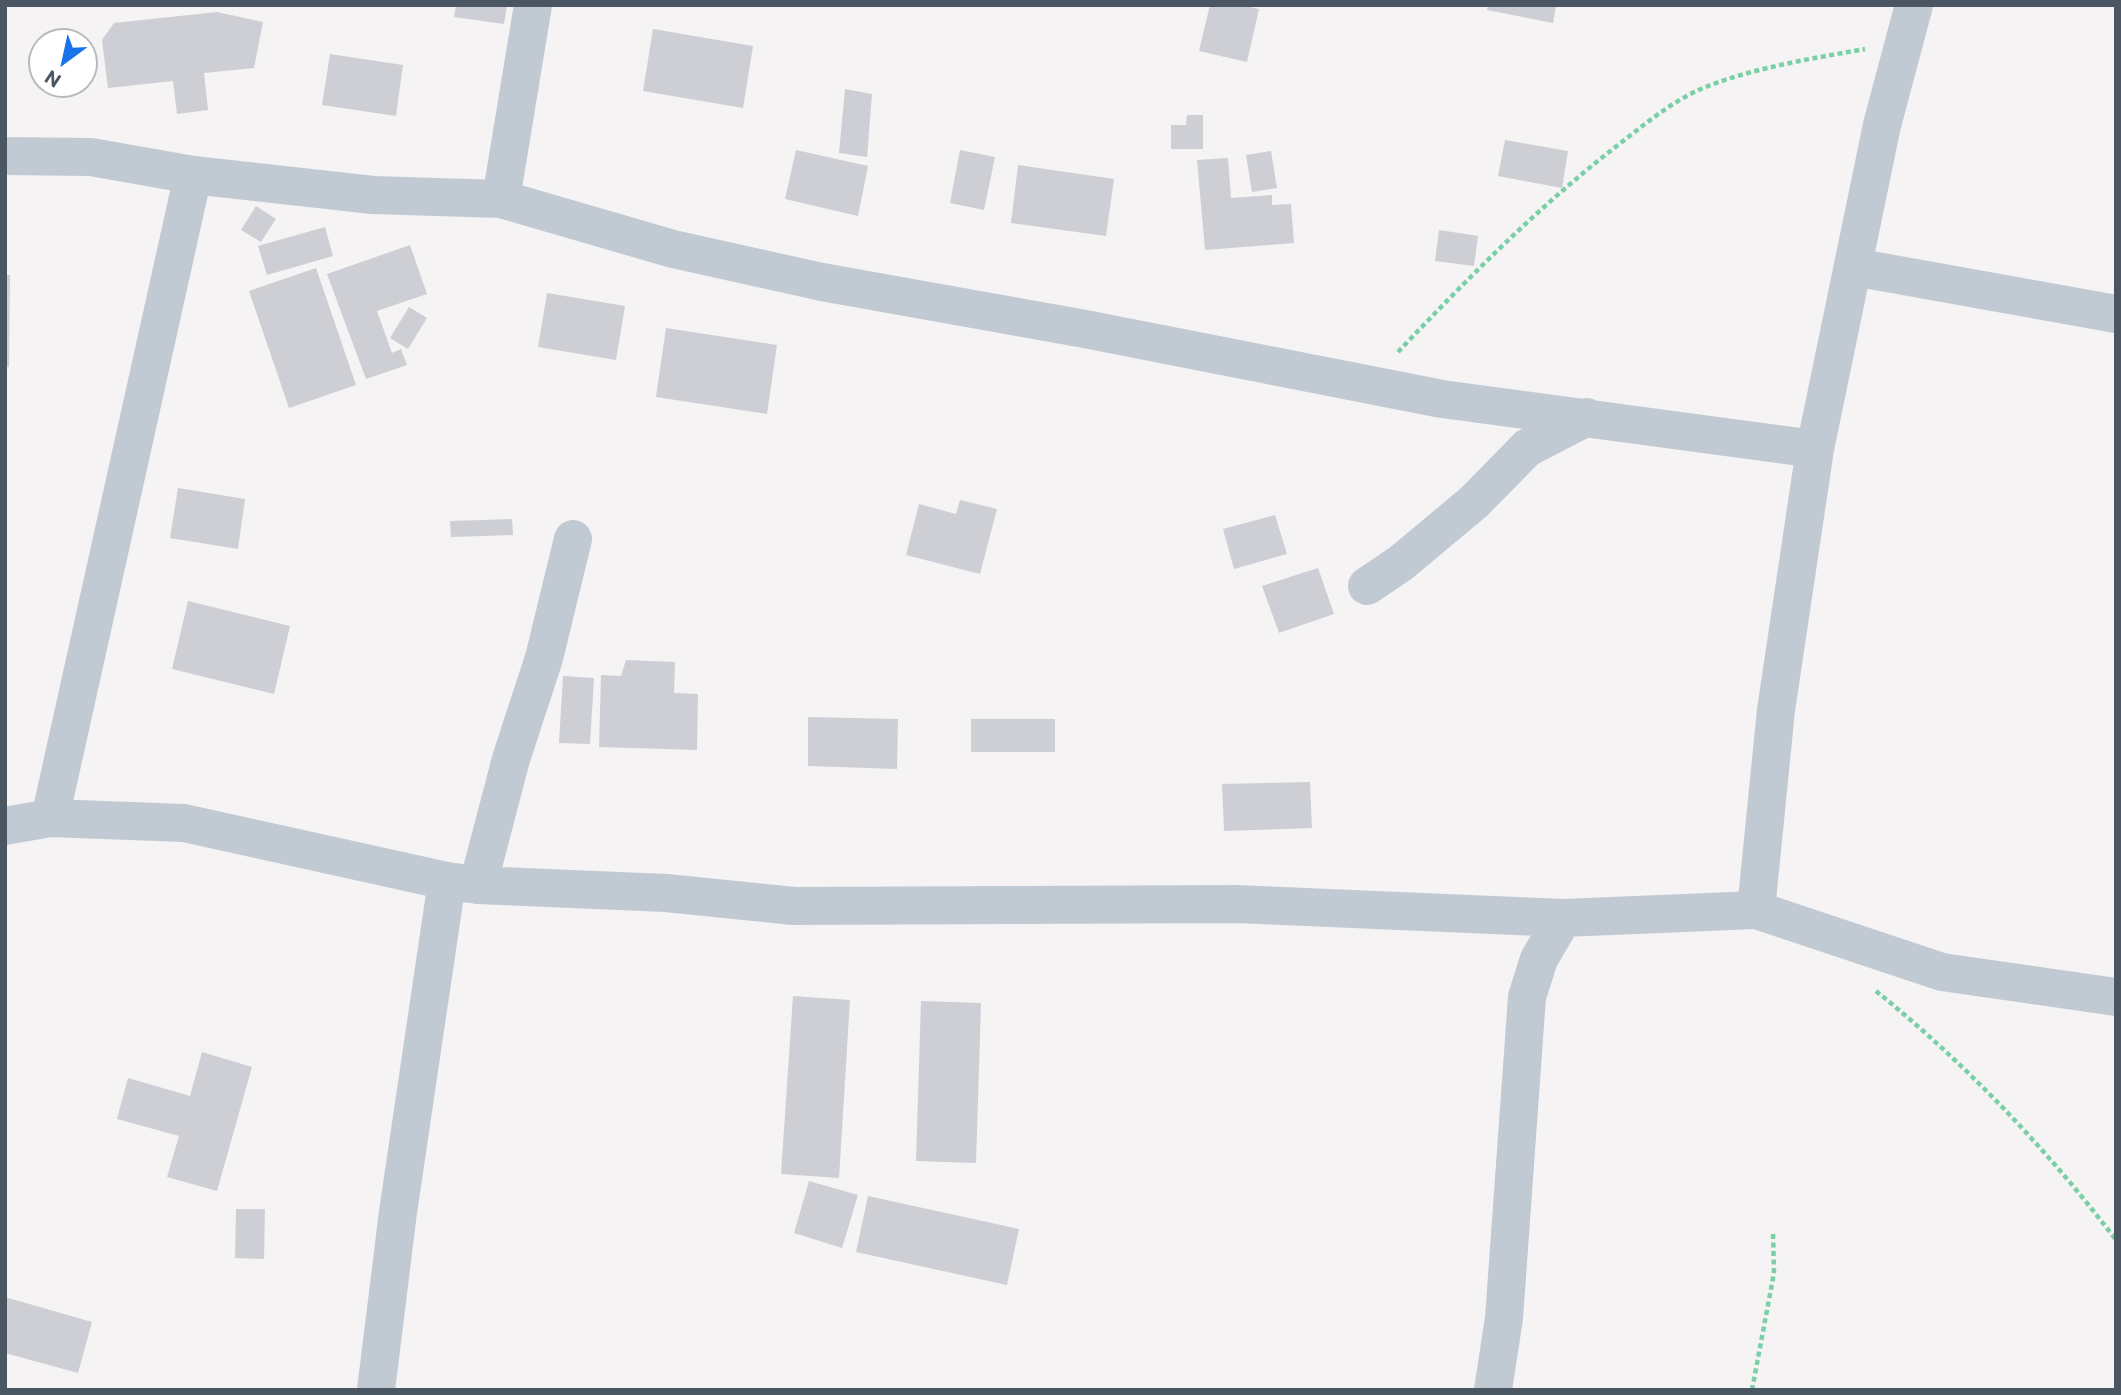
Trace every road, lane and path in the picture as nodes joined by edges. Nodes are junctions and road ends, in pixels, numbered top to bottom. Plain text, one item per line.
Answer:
1 (533, 5) edge
2 (1913, 5) edge
3 (1904, 41) junction
4 (5, 156) edge
5 (193, 174) junction
6 (501, 199) junction
7 (1854, 267) junction
8 (2116, 314) edge
9 (1368, 384) junction
10 (1587, 417) junction
11 (1815, 449) junction
12 (573, 539) dead end
13 (1367, 586) dead end
14 (50, 818) junction
15 (5, 826) edge
16 (463, 883) junction
17 (1756, 910) junction
18 (1563, 918) junction
19 (1876, 990) dead end
20 (2116, 997) edge
21 (1773, 1232) dead end
22 (2116, 1240) edge
23 (376, 1390) edge
24 (1493, 1390) edge
25 (1752, 1390) edge

1 - 6 street
2 - 3 street
3 - 7 street
3 - 9 path
4 - 5 street
5 - 6 street
5 - 14 street
6 - 9 street
7 - 8 street
7 - 11 street
9 - 10 street
10 - 11 street
10 - 13 street
11 - 17 street
12 - 16 street
14 - 15 street
14 - 16 street
16 - 18 street
16 - 23 street
17 - 18 street
17 - 20 street
18 - 24 street
19 - 22 path
21 - 25 path

